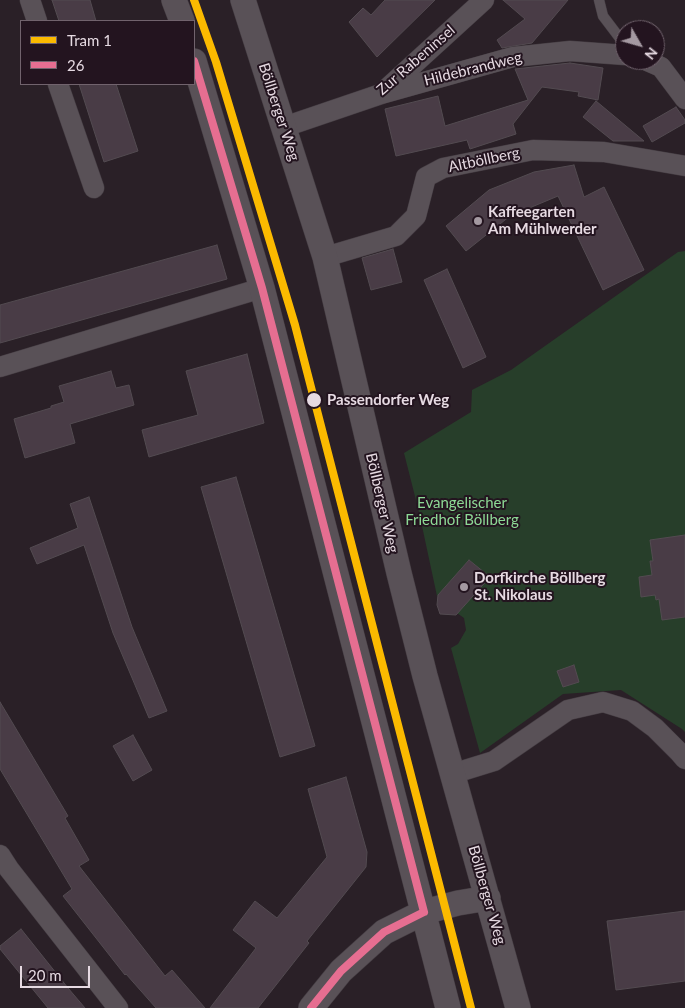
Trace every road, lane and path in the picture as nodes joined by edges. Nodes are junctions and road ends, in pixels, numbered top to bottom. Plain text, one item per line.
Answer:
1 (30, 0) edge
2 (174, 0) edge
3 (243, 0) edge
4 (484, 0) edge
5 (599, 0) edge
6 (37, 20) edge
7 (182, 20) edge
8 (615, 32) edge
9 (615, 54) edge
10 (195, 64) edge
11 (663, 70) edge
12 (58, 85) edge
13 (381, 94) junction
14 (685, 100) edge
15 (284, 127) junction
16 (685, 166) edge
17 (94, 188) dead end
18 (325, 257) junction
19 (262, 288) junction
20 (0, 367) edge
21 (685, 759) edge
22 (452, 774) junction
23 (0, 855) edge
24 (488, 898) junction
25 (424, 912) junction
26 (118, 1008) edge
27 (312, 1008) edge
28 (448, 1008) edge
29 (518, 1008) edge

1 - 6 street
2 - 7 street
3 - 15 street, Böllberger Weg
4 - 13 street, Zur Rabeninsel
5 - 8 lane
9 - 13 street, Hildebrandweg
10 - 19 street
11 - 14 street
12 - 17 street
13 - 15 street, Zur Rabeninsel
15 - 18 street, Böllberger Weg
16 - 18 street, Altböllberg
18 - 22 street, Böllberger Weg
19 - 20 street
19 - 25 street
21 - 22 street
22 - 24 street, Böllberger Weg
23 - 26 street
24 - 25 street
24 - 29 street, Böllberger Weg
25 - 27 street
25 - 28 street

